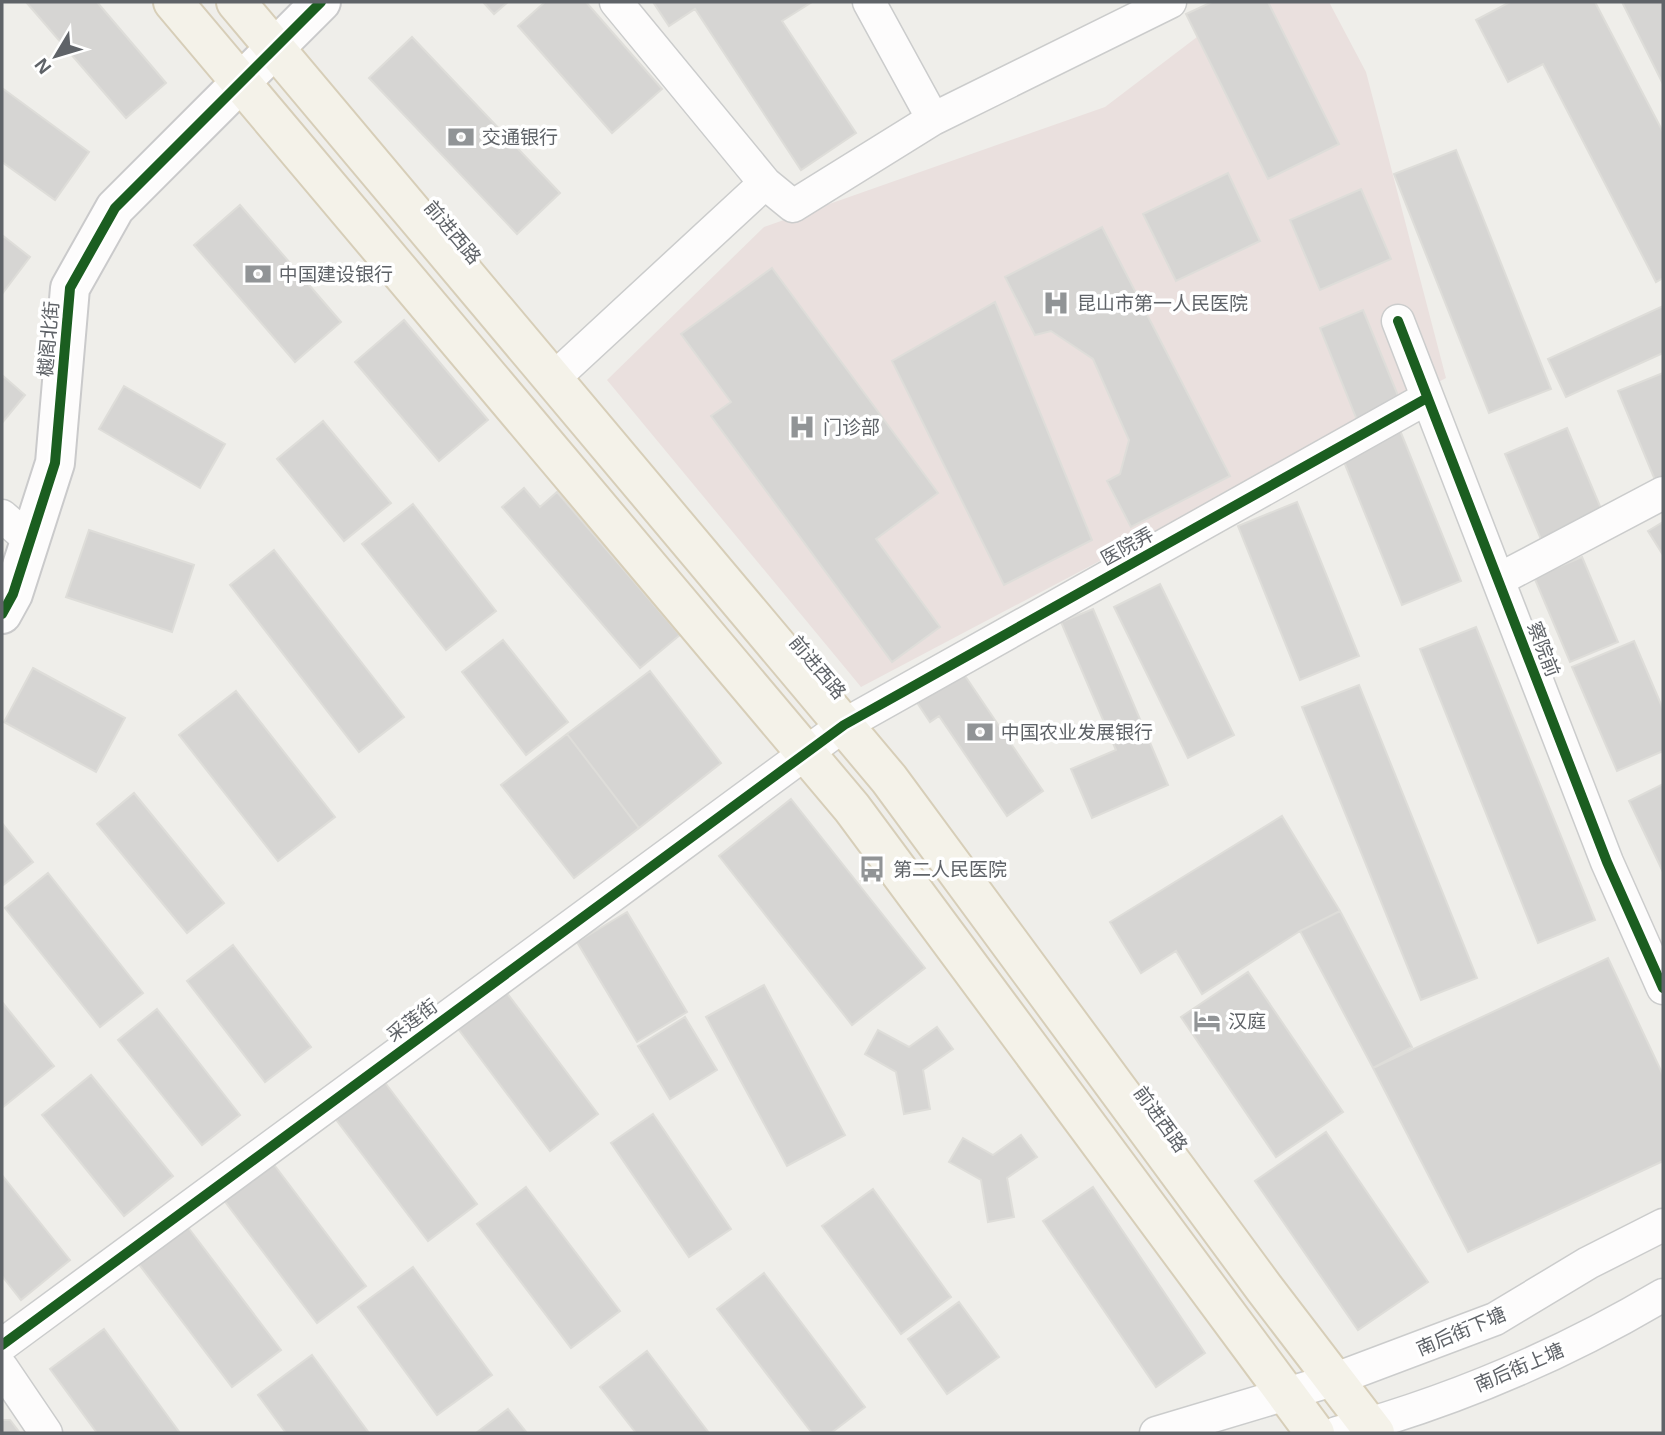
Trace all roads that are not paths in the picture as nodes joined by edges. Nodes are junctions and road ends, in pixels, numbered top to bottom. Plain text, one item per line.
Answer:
1 (173, 2) edge
2 (236, 2) edge
3 (321, 2) edge
4 (616, 2) edge
5 (869, 2) edge
6 (1170, 2) edge
7 (277, 49) junction
8 (242, 81) junction
9 (933, 119) junction
10 (765, 183) junction
11 (1398, 321) dead end
12 (554, 379) junction
13 (1427, 398) junction
14 (1663, 493) edge
15 (2, 516) edge
16 (30, 540) junction
17 (1498, 580) junction
18 (2, 614) edge
19 (844, 725) junction
20 (806, 752) junction
21 (1663, 988) edge
22 (1663, 1225) edge
23 (1663, 1295) edge
24 (2, 1345) edge
25 (2, 1368) edge
26 (1333, 1380) junction
27 (1285, 1393) junction
28 (1360, 1430) edge
29 (46, 1433) edge
30 (1156, 1433) edge
31 (1315, 1433) edge

1 - 8 main road
2 - 7 main road, 前进西路
3 - 7 street, 樾阁北街
4 - 10 street
5 - 9 street
6 - 9 street
7 - 8 street, 樾阁北街
7 - 12 main road, 前进西路
8 - 16 street, 樾阁北街
8 - 20 main road
9 - 10 street
10 - 12 street
11 - 13 street, 察院前
12 - 19 main road, 前进西路
13 - 17 street, 察院前
13 - 19 street, 医院弄
14 - 17 street
15 - 16 street
16 - 18 street, 樾阁北街
17 - 21 street, 察院前
19 - 20 street, 采莲街
19 - 26 main road, 前进西路
20 - 24 street, 采莲街
20 - 27 main road
22 - 26 street, 南后街下塘
23 - 28 street, 南后街上塘
25 - 29 street
26 - 27 street, 南后街下塘
26 - 28 main road, 前进西路
27 - 30 street, 南后街下塘
27 - 31 main road

